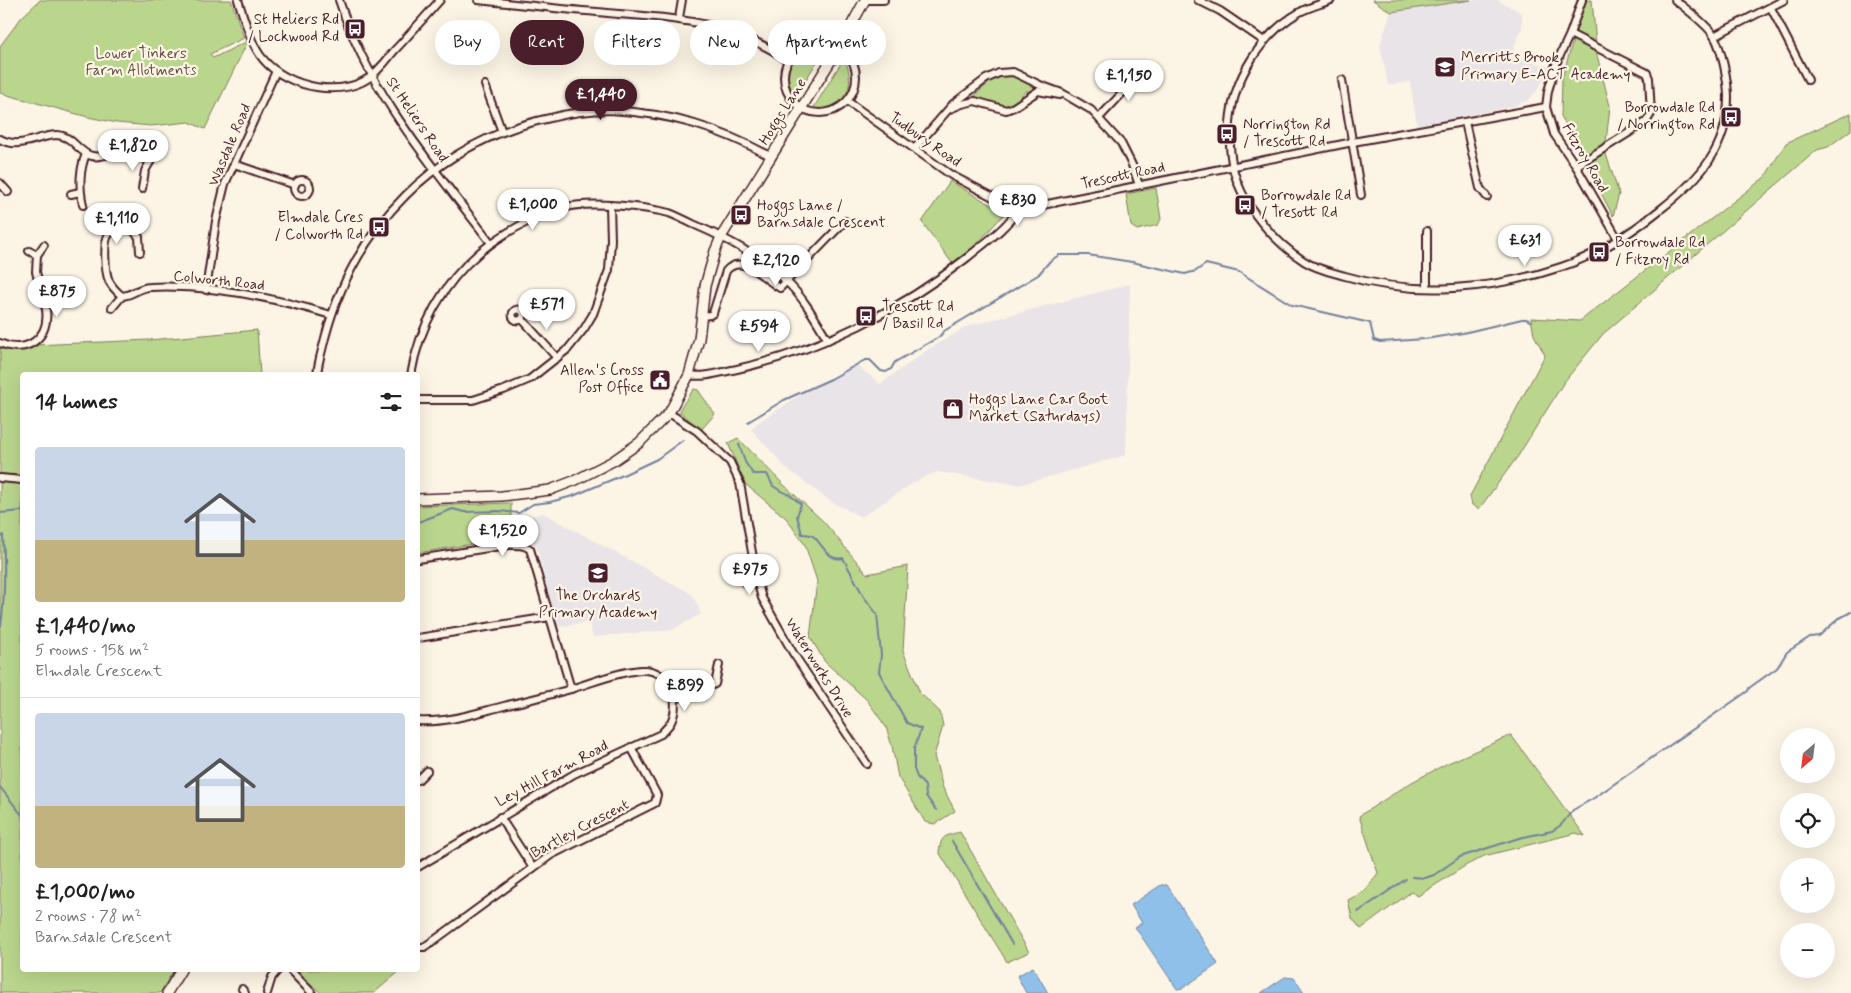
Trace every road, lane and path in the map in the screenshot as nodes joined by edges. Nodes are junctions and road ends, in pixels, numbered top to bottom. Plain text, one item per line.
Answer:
1 (238, 0) edge
2 (339, 0) edge
3 (440, 0) edge
4 (478, 0) edge
5 (682, 0) edge
6 (865, 0) edge
7 (884, 0) edge
8 (1198, 0) edge
9 (1331, 0) edge
10 (1582, 0) edge
11 (1675, 0) edge
12 (1784, 0) edge
13 (1771, 8) junction
14 (679, 18) junction
15 (854, 20) edge
16 (1570, 34) junction
17 (1714, 36) junction
18 (1264, 40) junction
19 (768, 49) edge
20 (786, 65) edge
21 (828, 65) edge
22 (854, 65) edge
23 (276, 71) junction
24 (1142, 72) dead end
25 (373, 75) junction
26 (1342, 80) dead end
27 (1808, 80) dead end
28 (485, 85) dead end
29 (1065, 96) junction
30 (848, 101) junction
31 (1546, 107) junction
32 (801, 108) junction
33 (947, 111) junction
34 (1099, 118) junction
35 (1465, 122) junction
36 (502, 132) junction
37 (160, 138) dead end
38 (0, 139) edge
39 (1353, 142) junction
40 (915, 148) junction
41 (86, 154) junction
42 (772, 157) junction
43 (150, 162) junction
44 (234, 164) junction
45 (1576, 166) junction
46 (1232, 167) junction
47 (435, 169) junction
48 (0, 183) edge
49 (295, 185) dead end
50 (1139, 185) junction
51 (142, 189) dead end
52 (8, 192) dead end
53 (80, 192) junction
54 (71, 194) dead end
55 (1361, 195) dead end
56 (1487, 197) dead end
57 (83, 205) dead end
58 (610, 205) junction
59 (1018, 210) junction
60 (140, 214) dead end
61 (845, 221) dead end
62 (132, 229) junction
63 (1427, 231) dead end
64 (721, 237) junction
65 (1618, 240) junction
66 (491, 244) junction
67 (44, 245) dead end
68 (29, 251) dead end
69 (140, 252) dead end
70 (36, 254) junction
71 (787, 282) junction
72 (1427, 288) junction
73 (206, 290) junction
74 (122, 296) junction
75 (112, 308) dead end
76 (330, 314) junction
77 (702, 316) junction
78 (522, 319) dead end
79 (828, 340) junction
80 (0, 343) edge
81 (557, 358) junction
82 (317, 372) edge
83 (412, 372) edge
84 (689, 375) junction
85 (420, 400) edge
86 (669, 413) junction
87 (0, 478) edge
88 (20, 480) edge
89 (420, 499) edge
90 (420, 560) edge
91 (757, 581) junction
92 (745, 583) dead end
93 (550, 617) junction
94 (420, 638) edge
95 (719, 665) dead end
96 (571, 689) junction
97 (675, 698) junction
98 (420, 721) edge
99 (631, 747) junction
100 (867, 764) dead end
101 (427, 771) dead end
102 (420, 778) edge
103 (500, 816) junction
104 (420, 866) edge
105 (533, 868) junction
106 (420, 947) edge
107 (180, 972) edge
108 (276, 972) edge
109 (292, 972) edge
110 (167, 993) edge
111 (267, 993) edge
112 (312, 993) edge

1 - 23 street
2 - 25 street, St Heliers Road
3 - 25 street
4 - 14 street
5 - 14 street
6 - 7 street
6 - 15 street, Hoggs Lane
8 - 18 street
9 - 18 street
10 - 16 street, Fitzroy Road
11 - 17 street
12 - 13 street
13 - 17 street
13 - 27 street
14 - 19 street
16 - 31 street, Fitzroy Road
16 - 45 street
17 - 65 street
18 - 46 street
20 - 32 street
21 - 32 street, Hoggs Lane
22 - 30 street
23 - 25 street
23 - 44 street, Wasdale Road
24 - 34 street
25 - 47 street, St Heliers Road
26 - 39 street
28 - 36 street
29 - 33 street
29 - 33 street
29 - 34 street
30 - 32 street
30 - 40 street, Tudbury Road
31 - 35 street, Trescott Road
31 - 45 street, Fitzroy Road
32 - 42 street, Hoggs Lane
33 - 40 street
34 - 50 street
35 - 39 street, Trescott Road
35 - 56 street
36 - 42 street
36 - 47 street
37 - 43 street
38 - 41 street
39 - 46 street, Trescott Road
39 - 55 street
40 - 59 street, Tudbury Road
41 - 43 street
41 - 53 street
42 - 64 street, Hoggs Lane
43 - 51 street
44 - 49 street
44 - 73 street, Wasdale Road
45 - 65 street, Fitzroy Road
46 - 50 street, Trescott Road
46 - 72 street
47 - 66 street, St Heliers Road
47 - 76 street
48 - 52 street
50 - 59 street, Trescott Road
53 - 54 street
53 - 57 street
58 - 64 street
58 - 66 street
58 - 81 street
59 - 79 street
60 - 62 street
61 - 71 street
62 - 69 street
62 - 74 street
63 - 72 street
64 - 71 street
64 - 77 street, Hoggs Lane
65 - 72 street
66 - 83 street
67 - 70 street
68 - 70 street
70 - 80 street
71 - 77 street
71 - 79 street
73 - 74 street, Colworth Road
73 - 76 street, Colworth Road
74 - 75 street
76 - 82 street
77 - 84 street, Hoggs Lane
78 - 81 street
79 - 84 street
81 - 85 street
84 - 86 street, Hoggs Lane
86 - 89 street, Hoggs Lane
86 - 91 street, Waterworks Drive
87 - 88 street
90 - 93 street
91 - 92 street
91 - 100 street, Waterworks Drive
93 - 94 street
93 - 96 street
95 - 97 street
96 - 97 street
96 - 98 street
97 - 99 street, Ley Hill Farm Road
99 - 103 street, Ley Hill Farm Road
99 - 105 street, Bartley Crescent
101 - 102 street
103 - 104 street, Ley Hill Farm Road
103 - 105 street
105 - 106 street, Bartley Crescent
107 - 110 street
108 - 111 street
109 - 112 street

